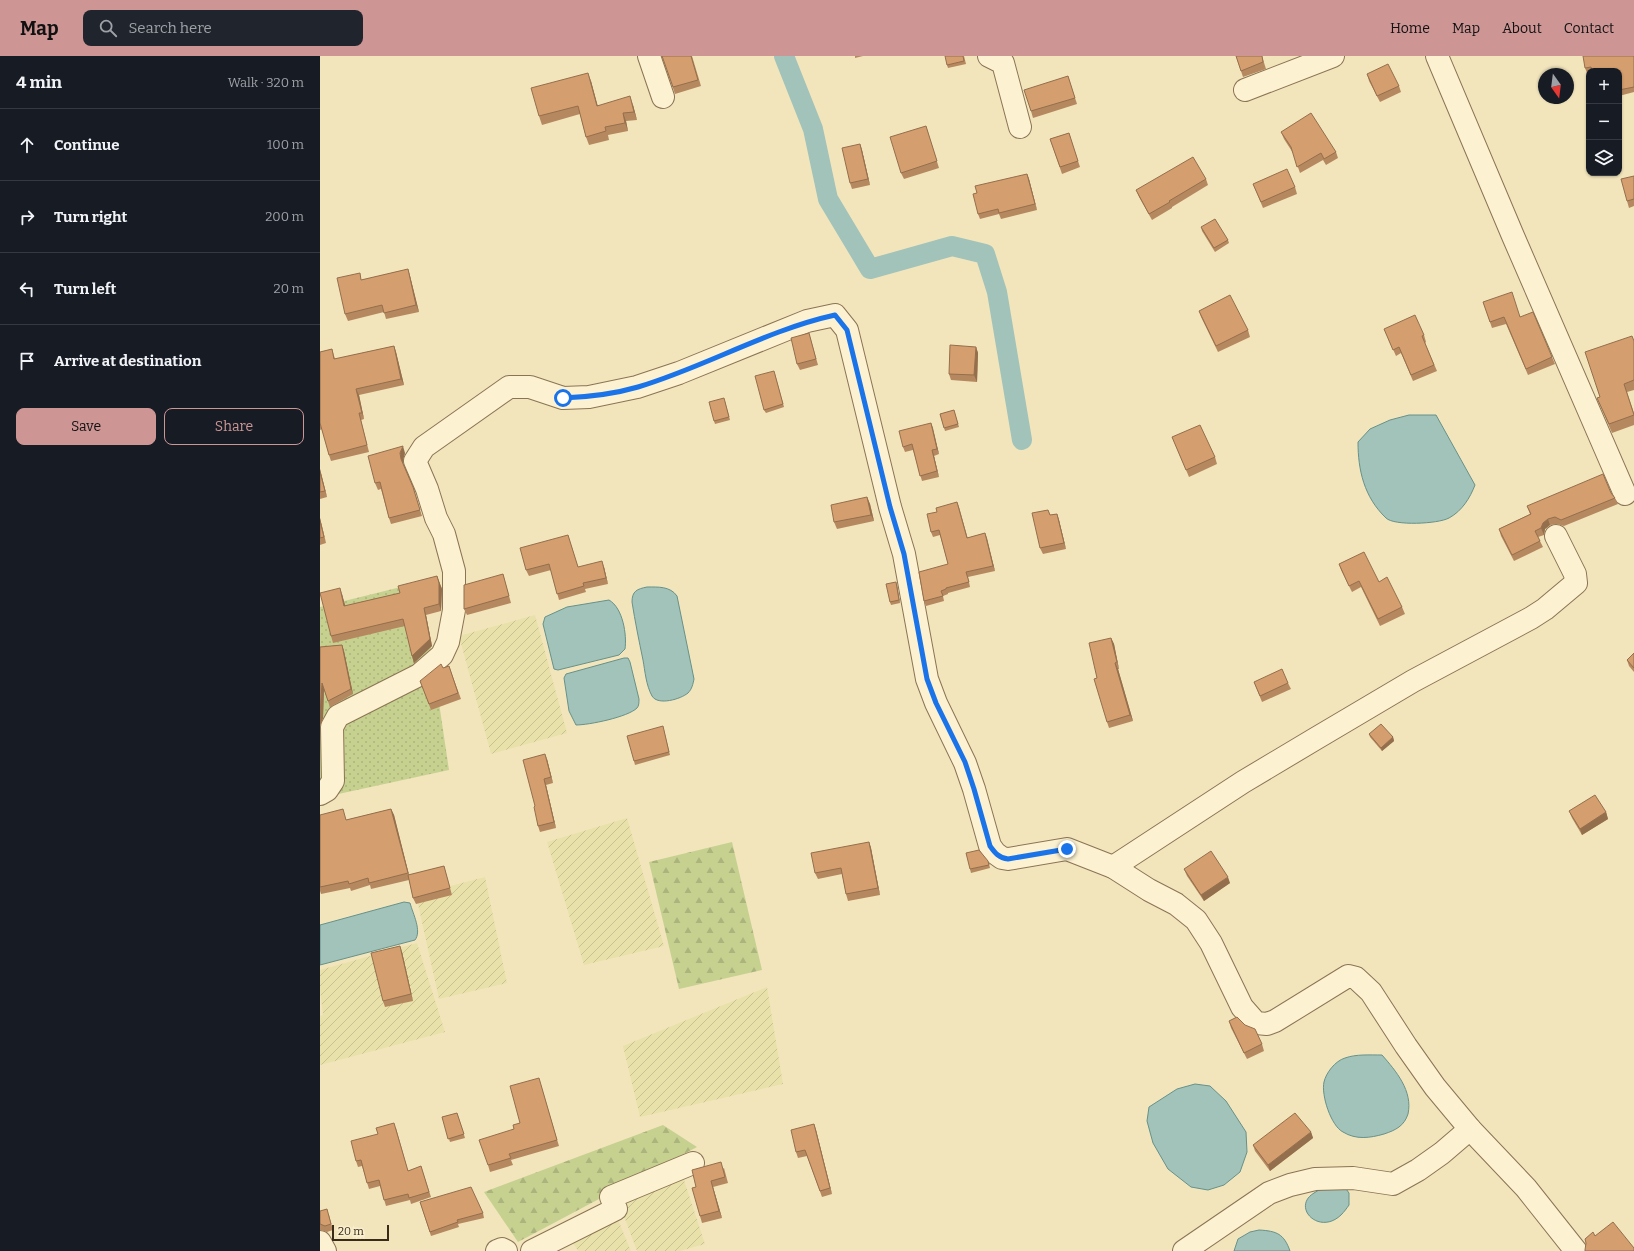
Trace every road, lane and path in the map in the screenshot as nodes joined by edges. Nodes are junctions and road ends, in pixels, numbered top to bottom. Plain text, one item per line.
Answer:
1 (648, 56) edge
2 (989, 56) edge
3 (1333, 56) edge
4 (1437, 56) edge
5 (1291, 63) edge
6 (1245, 90) dead end
7 (663, 97) dead end
8 (1020, 127) dead end
9 (1624, 494) dead end
10 (1556, 536) dead end
11 (320, 794) edge
12 (1114, 867) junction
13 (1470, 1129) junction
14 (693, 1163) dead end
15 (320, 1242) edge
16 (325, 1251) edge
17 (496, 1251) edge
18 (506, 1251) edge
19 (532, 1251) edge
20 (1184, 1251) edge
21 (1576, 1251) edge

1 - 7 street
2 - 8 street
3 - 5 street
4 - 9 street
5 - 6 street
10 - 12 street
11 - 12 street
12 - 13 street
13 - 20 street
13 - 21 street
14 - 19 street
15 - 16 street
17 - 18 street

